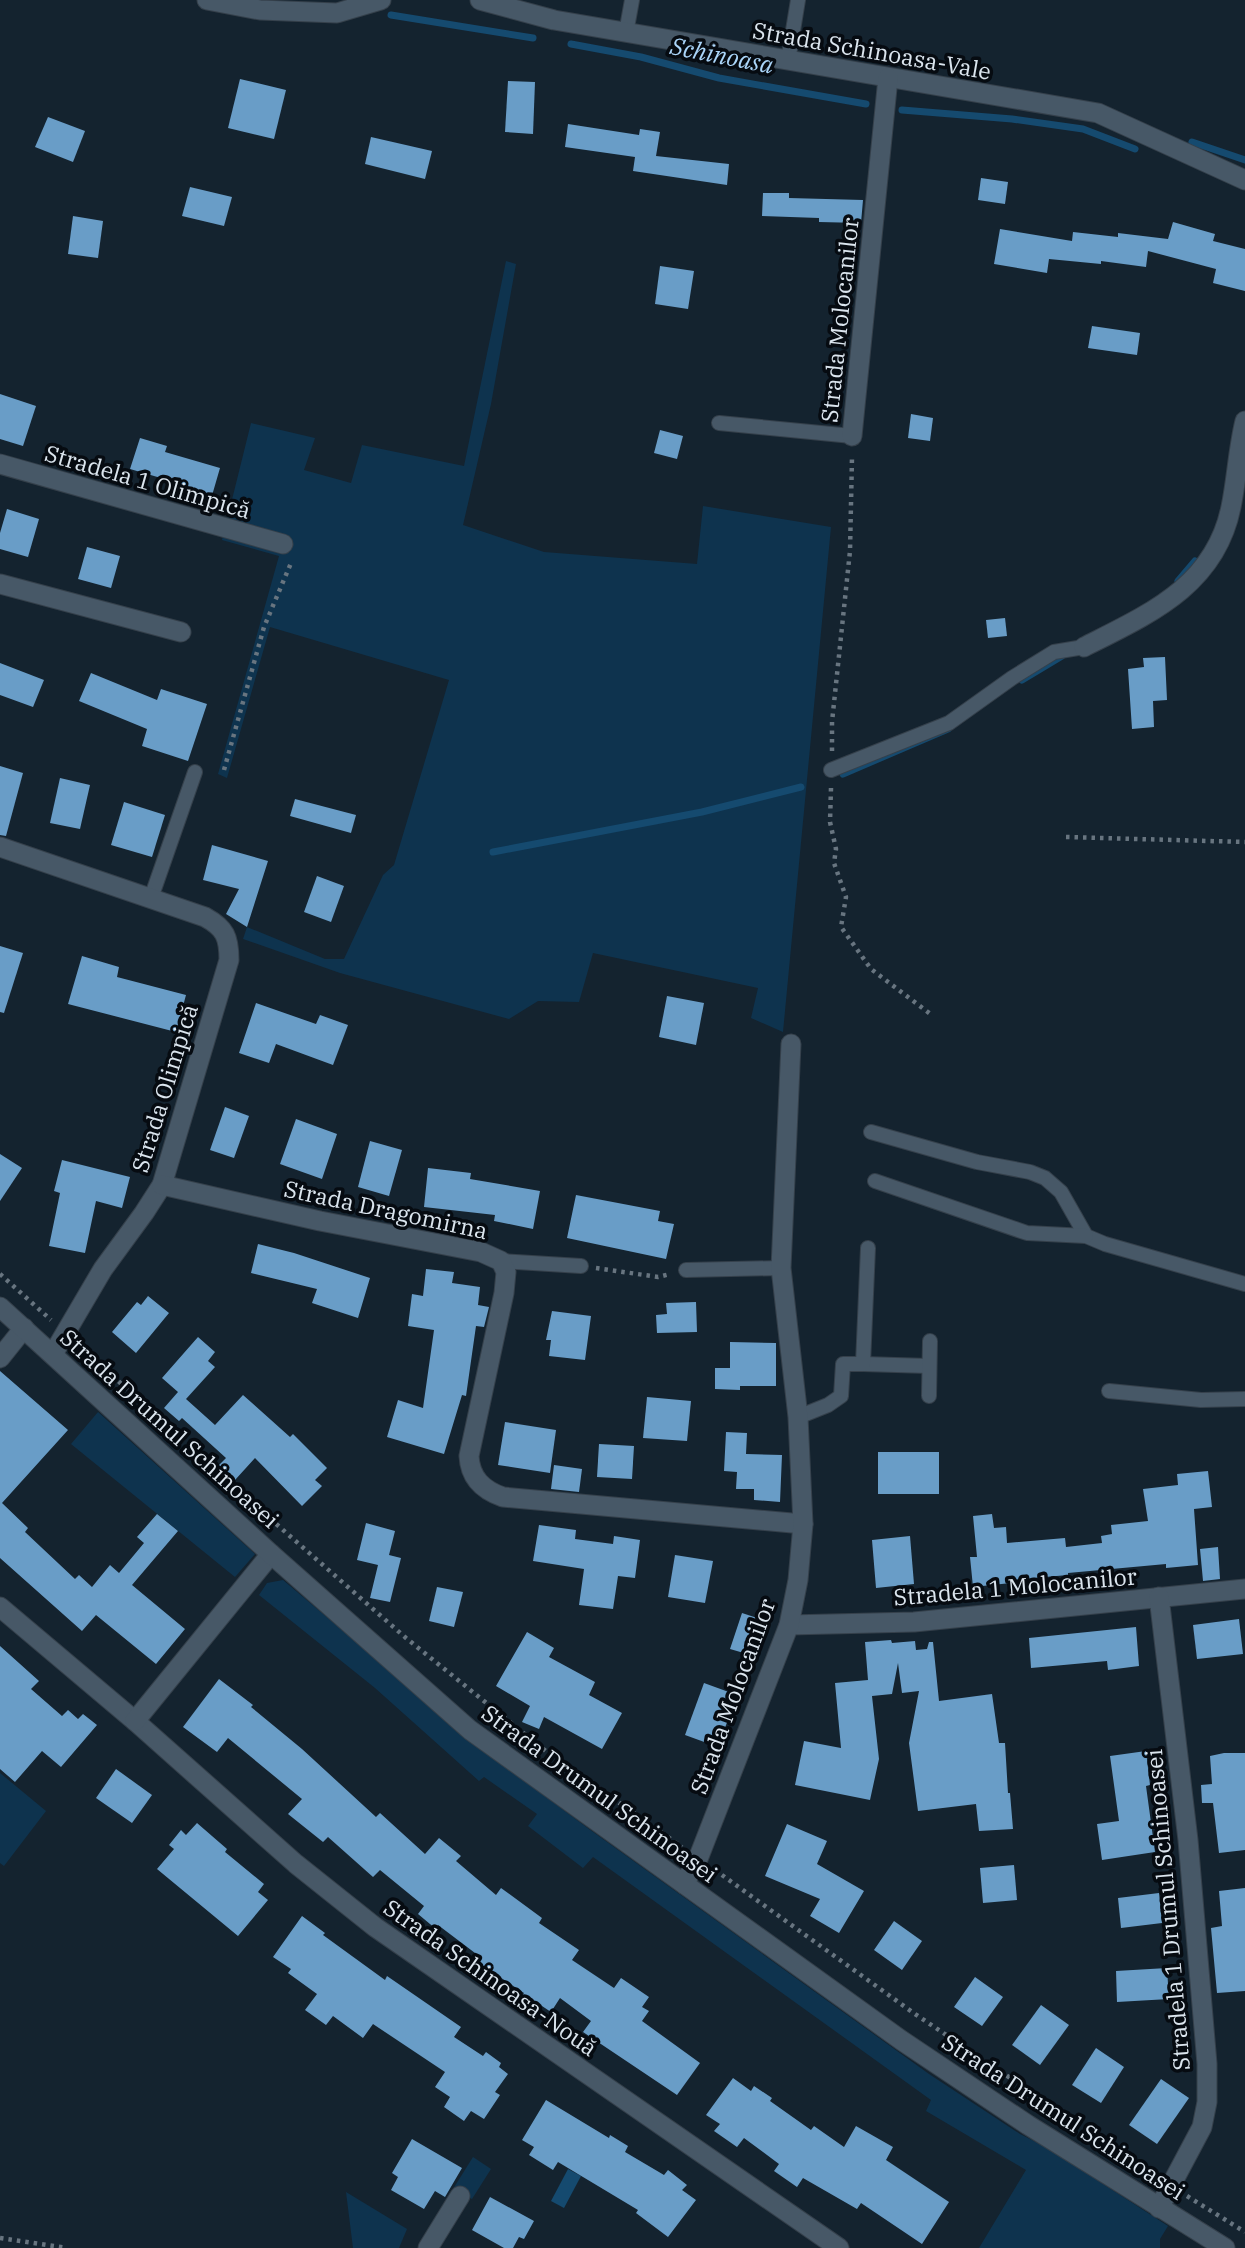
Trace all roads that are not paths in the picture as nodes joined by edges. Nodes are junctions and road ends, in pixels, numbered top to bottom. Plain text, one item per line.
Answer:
1 (207, 0) edge
2 (381, 0) edge
3 (480, 0) edge
4 (632, 0) edge
5 (798, 0) edge
6 (626, 33) junction
7 (788, 61) junction
8 (888, 78) junction
9 (1245, 180) edge
10 (1245, 421) edge
11 (719, 423) dead end
12 (852, 436) joint
13 (0, 464) edge
14 (283, 544) road end
15 (0, 584) edge
16 (181, 632) dead end
17 (1084, 647) joint
18 (831, 770) dead end
19 (195, 772) dead end
20 (0, 847) edge
21 (151, 898) junction
22 (791, 1044) dead end
23 (871, 1132) dead end
24 (875, 1181) dead end
25 (162, 1185) junction
26 (1086, 1236) junction
27 (868, 1248) dead end
28 (501, 1261) junction
29 (581, 1266) road end
30 (781, 1268) junction
31 (686, 1270) road end
32 (1245, 1284) edge
33 (0, 1307) edge
34 (24, 1328) junction
35 (930, 1341) dead end
36 (53, 1354) junction
37 (0, 1358) edge
38 (863, 1364) junction
39 (929, 1366) junction
40 (1109, 1391) dead end
41 (929, 1396) dead end
42 (1245, 1399) edge
43 (798, 1417) junction
44 (803, 1524) junction
45 (271, 1554) junction
46 (1245, 1589) edge
47 (1159, 1597) junction
48 (0, 1607) edge
49 (789, 1625) junction
50 (135, 1721) junction
51 (684, 1884) junction
52 (460, 2196) dead end
53 (1159, 2208) junction
54 (428, 2248) edge
55 (839, 2248) edge
56 (1225, 2248) edge

1 - 2 street
3 - 6 street, Strada Schinoasa-Vale
4 - 6 lane
5 - 7 lane
6 - 7 street, Strada Schinoasa-Vale
7 - 8 street, Strada Schinoasa-Vale
8 - 9 street, Strada Schinoasa-Vale
8 - 12 street, Strada Molocanilor
10 - 17 street
11 - 12 lane, Strada Molocanilor
13 - 14 street, Stradela 1 Olimpică
15 - 16 street
17 - 18 lane
19 - 21 lane
20 - 21 street, Strada Olimpică
21 - 25 street, Strada Olimpică
22 - 30 street, Strada Molocanilor
23 - 26 lane
24 - 26 lane
25 - 28 street, Strada Dragomirna
25 - 36 street, Strada Olimpică
26 - 32 lane
27 - 38 lane
28 - 29 lane
28 - 44 street, Strada Dragomirna
30 - 31 lane
30 - 43 street, Strada Molocanilor
33 - 34 street, Strada Drumul Schinoasei
34 - 36 street, Strada Drumul Schinoasei
34 - 37 street
35 - 39 lane
36 - 45 street, Strada Drumul Schinoasei
38 - 39 lane
38 - 43 lane
39 - 41 lane
40 - 42 lane
43 - 44 street, Strada Molocanilor
44 - 49 street, Strada Molocanilor
45 - 50 street
45 - 51 street, Strada Drumul Schinoasei
46 - 47 street, Stradela 1 Molocanilor
47 - 49 street, Stradela 1 Molocanilor
47 - 53 street, Stradela 1 Drumul Schinoasei
48 - 50 street, Strada Schinoasa-Nouă
49 - 51 street, Strada Molocanilor
50 - 55 street, Strada Schinoasa-Nouă
51 - 53 street, Strada Drumul Schinoasei
52 - 54 street
53 - 56 street, Strada Drumul Schinoasei

